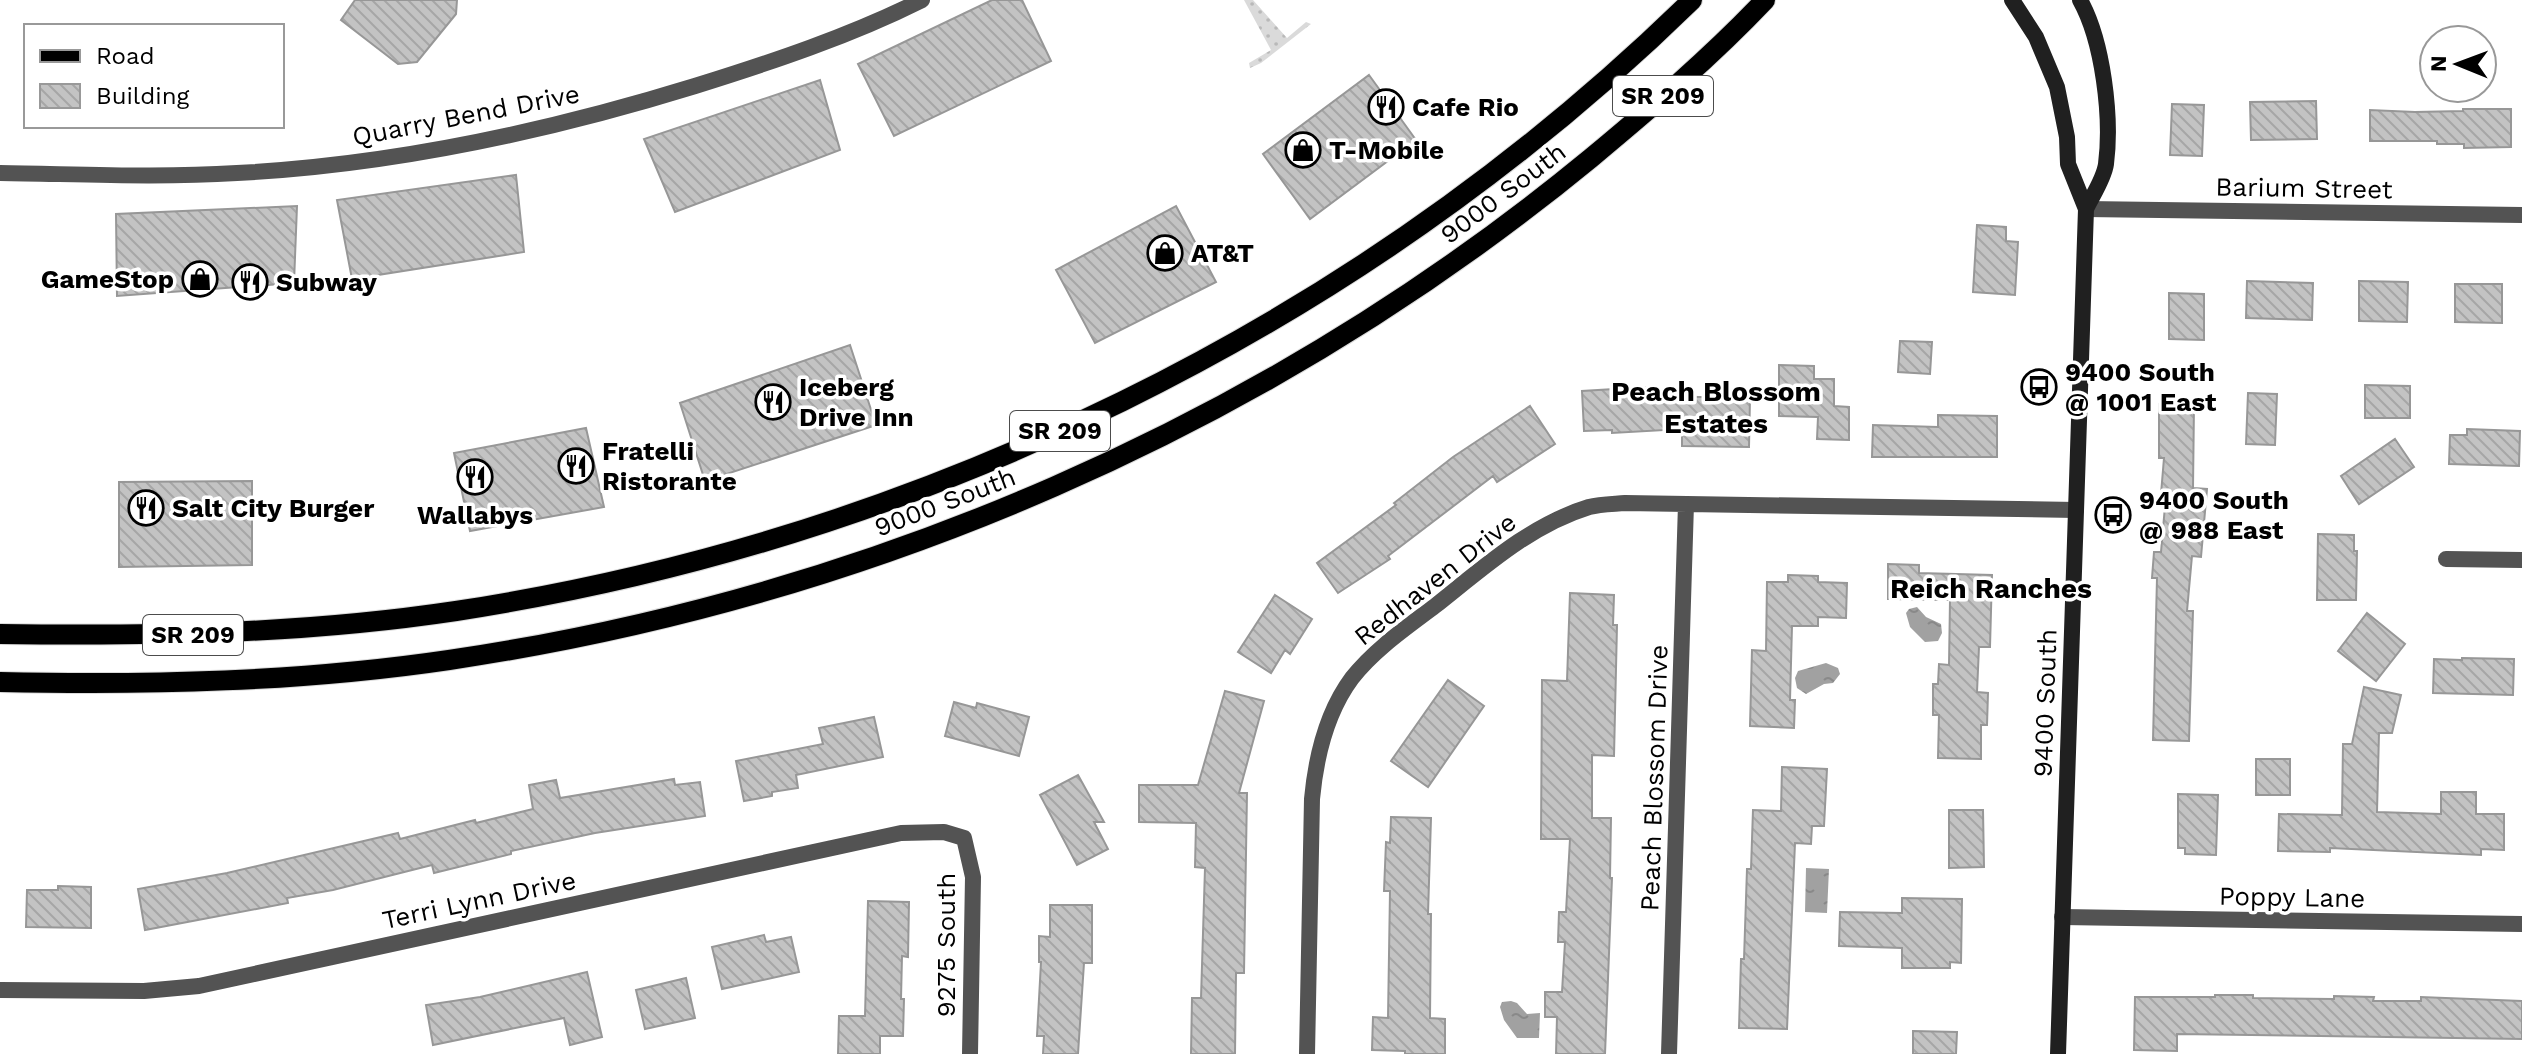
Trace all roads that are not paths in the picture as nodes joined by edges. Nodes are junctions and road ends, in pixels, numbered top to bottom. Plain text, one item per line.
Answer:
1 (922, 0) edge
2 (1692, 0) edge
3 (1765, 0) edge
4 (2012, 0) edge
5 (2080, 0) edge
6 (0, 173) edge
7 (2086, 209) junction
8 (2522, 215) edge
9 (1686, 504) junction
10 (2076, 510) junction
11 (2446, 559) dead end
12 (2522, 560) edge
13 (0, 634) edge
14 (0, 682) edge
15 (964, 838) joint
16 (2062, 917) junction
17 (2522, 924) edge
18 (0, 990) edge
19 (970, 1054) edge
20 (1307, 1054) edge
21 (1669, 1054) edge
22 (2058, 1054) edge

1 - 6 street, Quarry Bend Drive
2 - 13 main road, 9000 South / SR 209
3 - 14 main road, 9000 South / SR 209
4 - 7 main road, 9400 South
5 - 7 main road, 9400 South
7 - 8 street, Barium Street
7 - 10 main road, 9400 South
9 - 10 street, Redhaven Drive
9 - 20 street, Redhaven Drive
9 - 21 street, Peach Blossom Drive
10 - 16 main road, 9400 South
11 - 12 street
15 - 18 street, Terri Lynn Drive
15 - 19 street, 9275 South
16 - 17 street, Poppy Lane
16 - 22 main road, 9400 South

